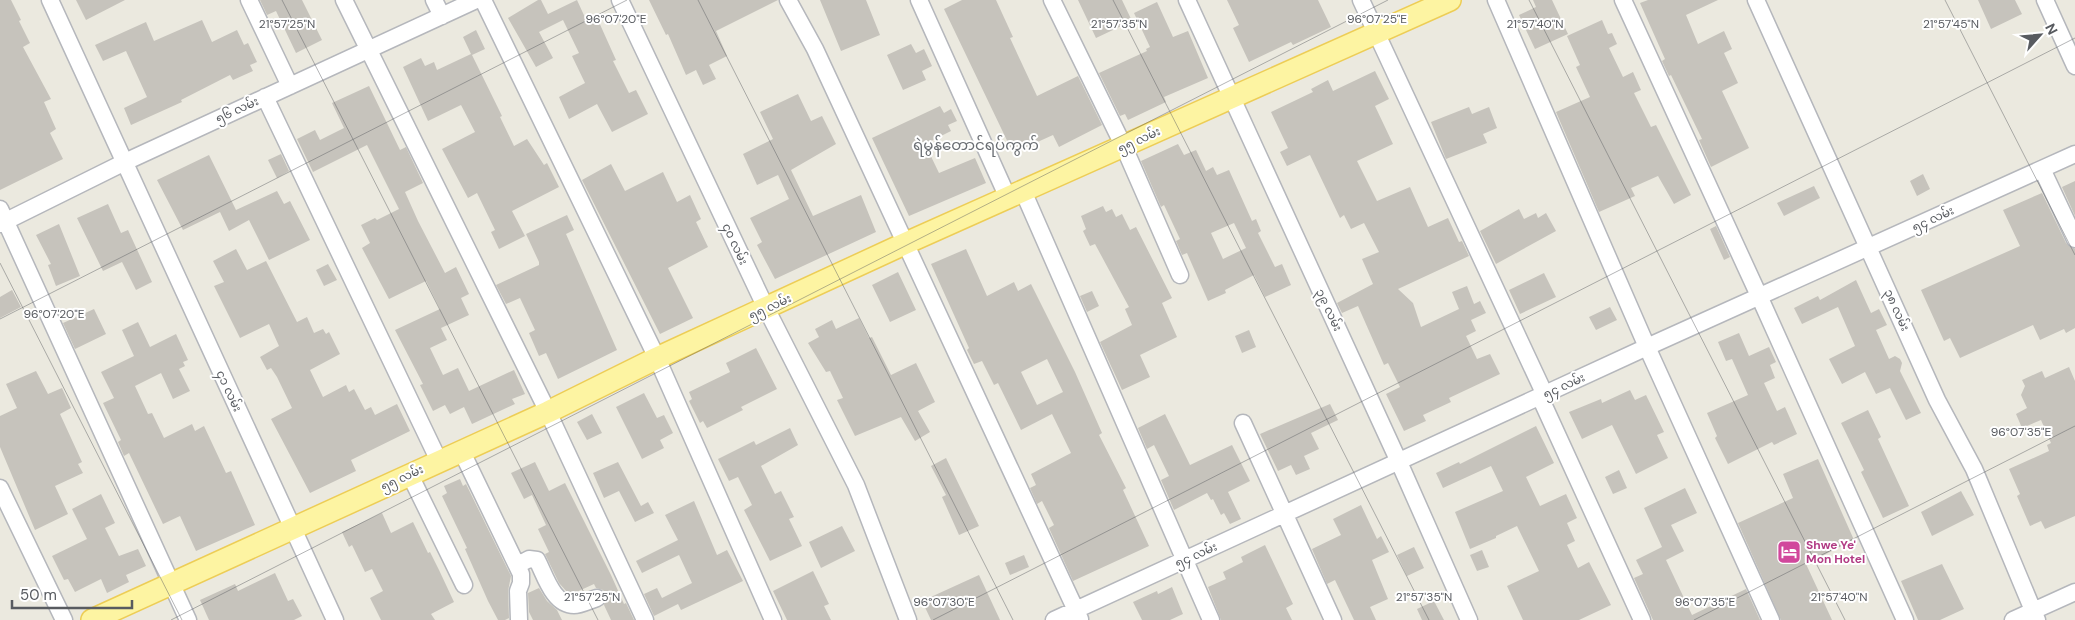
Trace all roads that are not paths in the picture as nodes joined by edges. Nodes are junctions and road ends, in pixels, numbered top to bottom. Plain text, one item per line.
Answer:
1 (50, 0) edge
2 (249, 0) edge
3 (344, 0) edge
4 (434, 0) edge
5 (476, 0) edge
6 (483, 0) edge
7 (620, 0) edge
8 (788, 0) edge
9 (919, 0) edge
10 (1052, 0) edge
11 (1187, 0) edge
12 (1361, 0) edge
13 (1450, 0) edge
14 (1496, 0) edge
15 (1623, 0) edge
16 (1756, 0) edge
17 (2045, 0) edge
18 (442, 16) junction
19 (1375, 32) junction
20 (368, 52) junction
21 (2075, 66) edge
22 (290, 86) junction
23 (265, 97) junction
24 (1230, 97) junction
25 (1124, 147) junction
26 (2075, 154) edge
27 (125, 162) junction
28 (2042, 169) junction
29 (1015, 194) junction
30 (2, 218) edge
31 (2075, 239) edge
32 (904, 244) junction
33 (1869, 248) junction
34 (1180, 274) dead end
35 (1760, 298) junction
36 (766, 308) junction
37 (1647, 347) junction
38 (657, 358) junction
39 (1543, 396) junction
40 (548, 412) junction
41 (1243, 423) dead end
42 (461, 450) junction
43 (439, 461) junction
44 (1399, 462) junction
45 (410, 474) junction
46 (0, 488) edge
47 (1285, 515) junction
48 (292, 529) junction
49 (1185, 560) junction
50 (518, 565) junction
51 (171, 585) junction
52 (464, 585) dead end
53 (2075, 592) edge
54 (597, 598) dead end
55 (1078, 615) edge
56 (2035, 615) edge
57 (64, 620) edge
58 (92, 620) edge
59 (188, 620) edge
60 (335, 620) edge
61 (519, 620) edge
62 (645, 620) edge
63 (773, 620) edge
64 (908, 620) edge
65 (1054, 620) edge
66 (1211, 620) edge
67 (1333, 620) edge
68 (1469, 620) edge
69 (1642, 620) edge
70 (1771, 620) edge
71 (1904, 620) edge
72 (2013, 620) edge

1 - 27 street, ၄၁ လမ်း
2 - 22 street
3 - 20 street
4 - 18 street
5 - 18 street, ၅၆ လမ်း
6 - 38 street
7 - 36 street, ၄၀ လမ်း
8 - 32 street
9 - 29 street
10 - 25 street
11 - 24 street, ၃၉ လမ်း
12 - 19 street
13 - 19 main road, ၅၅ လမ်း
14 - 37 street
15 - 35 street
16 - 33 street, ၃၈ လမ်း
17 - 21 street
18 - 20 street, ၅၆ လမ်း
19 - 24 main road, ၅၅ လမ်း
19 - 39 street
20 - 22 street, ၅၆ လမ်း
20 - 40 street
22 - 23 street, ၅၆ လမ်း
23 - 27 street, ၅၆ လမ်း
23 - 43 street
24 - 25 main road, ၅၅ လမ်း
24 - 44 street, ၃၉ လမ်း
25 - 29 main road, ၅၅ လမ်း
25 - 34 street
26 - 28 street, ၅၄ လမ်း
27 - 30 street, ၅၆ လမ်း
27 - 48 street, ၄၁ လမ်း
28 - 31 street
28 - 33 street, ၅၄ လမ်း
29 - 32 main road, ၅၅ လမ်း
29 - 49 street
30 - 51 street
32 - 36 main road, ၅၅ လမ်း
32 - 55 street
33 - 35 street, ၅၄ လမ်း
33 - 56 street, ၃၈ လမ်း
35 - 37 street, ၅၄ လမ်း
35 - 71 street
36 - 38 main road, ၅၅ လမ်း
36 - 64 street, ၄၀ လမ်း
37 - 39 street, ၅၄ လမ်း
37 - 70 street
38 - 40 main road, ၅၅ လမ်း
38 - 63 street
39 - 44 street, ၅၄ လမ်း
39 - 69 street
40 - 42 main road, ၅၅ လမ်း
40 - 62 street
41 - 47 street
42 - 43 main road, ၅၅ လမ်း
42 - 50 street
43 - 45 main road, ၅၅ လမ်း
44 - 47 street, ၅၄ လမ်း
44 - 68 street, ၃၉ လမ်း
45 - 48 main road, ၅၅ လမ်း
45 - 52 street
46 - 57 street
47 - 49 street, ၅၄ လမ်း
47 - 67 street
48 - 51 main road, ၅၅ လမ်း
48 - 60 street, ၄၁ လမ်း
49 - 55 street, ၅၄ လမ်း
49 - 66 street
50 - 54 street
50 - 61 street
51 - 58 main road, ၅၅ လမ်း
51 - 59 street
53 - 56 street
55 - 65 street, ၅၄ လမ်း
56 - 72 street

